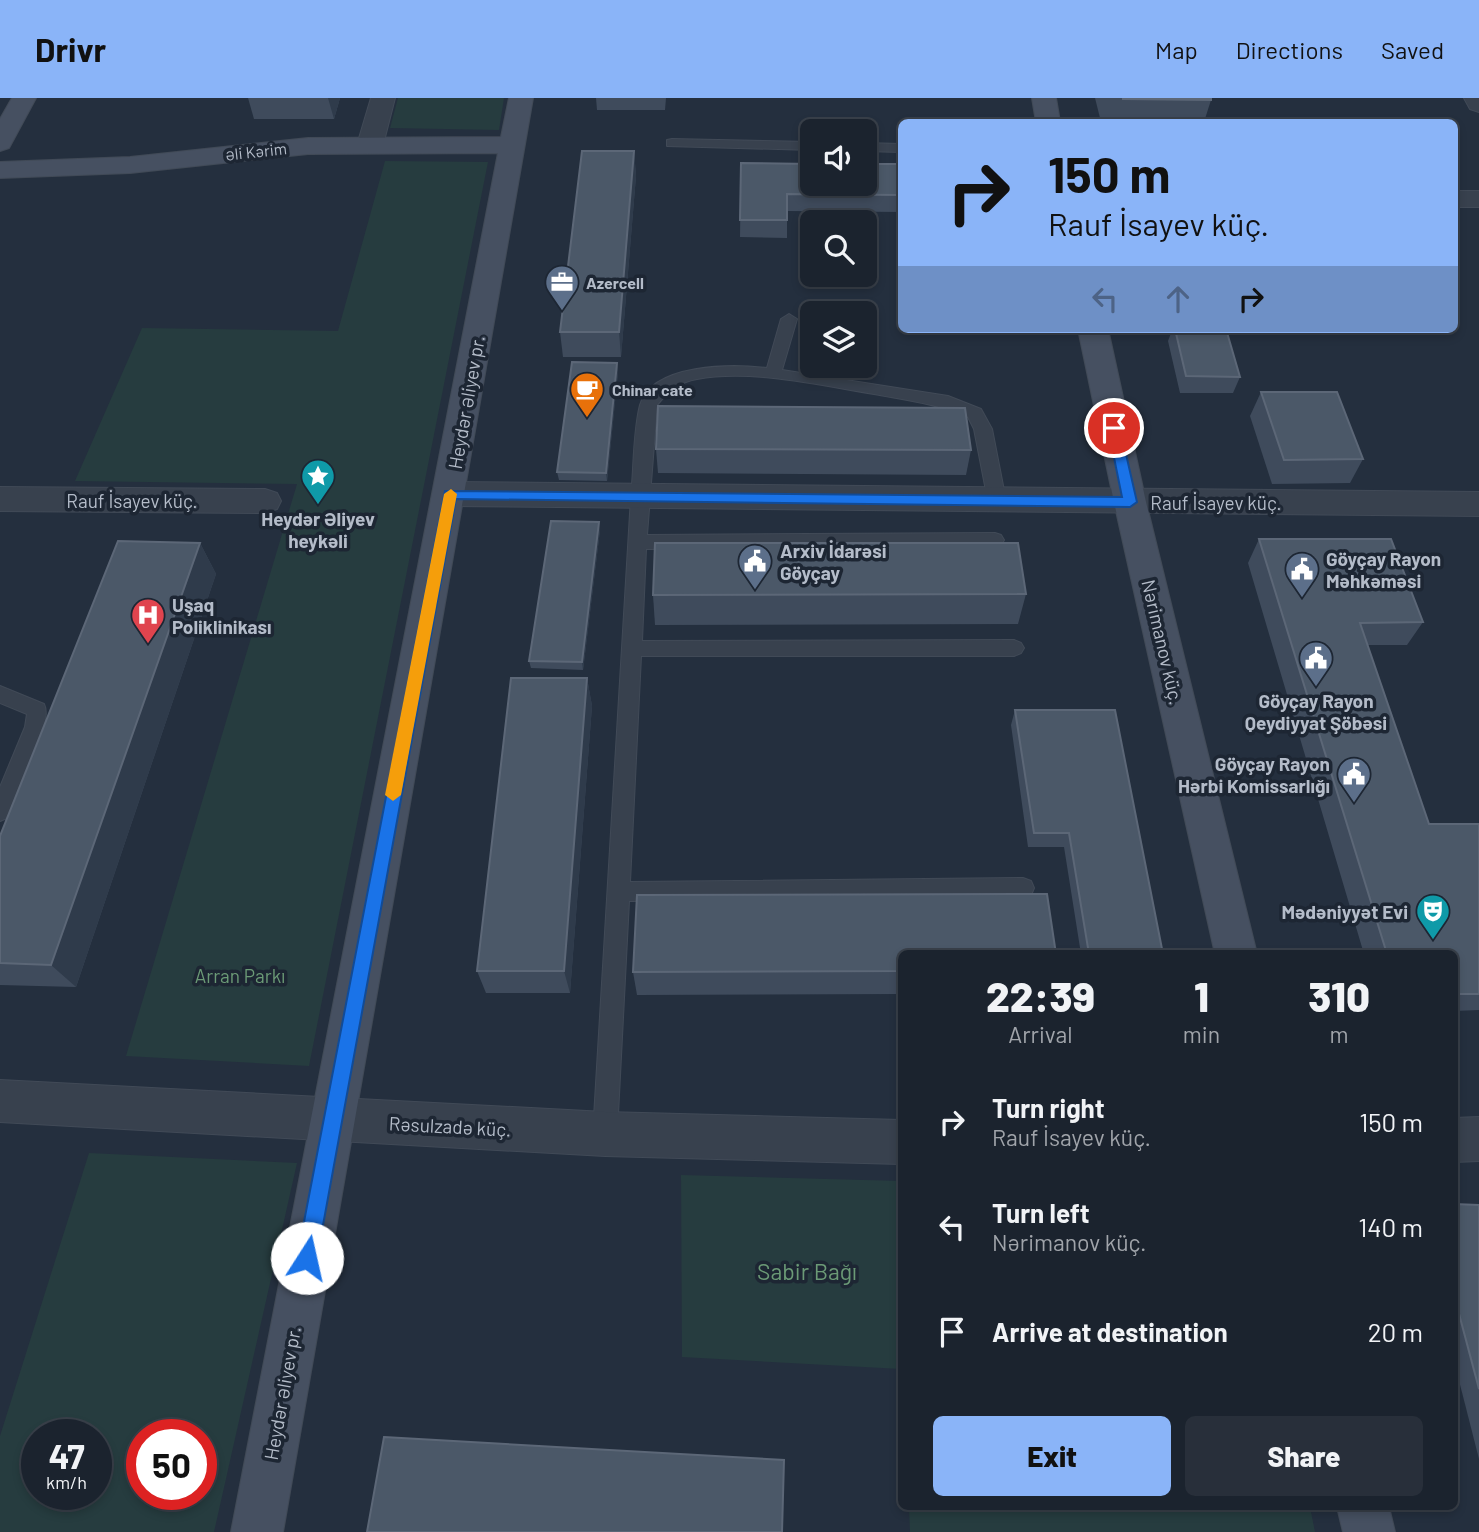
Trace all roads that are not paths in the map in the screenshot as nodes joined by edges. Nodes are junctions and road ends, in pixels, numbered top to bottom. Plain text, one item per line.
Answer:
1 (24, 98) edge
2 (383, 98) edge
3 (521, 98) edge
4 (1044, 98) edge
5 (1476, 98) edge
6 (1479, 104) edge
7 (1048, 119) edge
8 (0, 143) edge
9 (672, 143) dead end
10 (370, 145) junction
11 (513, 145) junction
12 (800, 146) edge
13 (877, 147) edge
14 (898, 148) edge
15 (0, 170) edge
16 (1458, 199) edge
17 (1479, 199) edge
18 (789, 319) dead end
19 (1094, 333) edge
20 (773, 374) junction
21 (450, 494) junction
22 (640, 497) junction
23 (0, 499) edge
24 (265, 501) dead end
25 (997, 501) junction
26 (1130, 502) junction
27 (1479, 504) edge
28 (995, 540) edge
29 (638, 541) junction
30 (1014, 648) dead end
31 (631, 649) junction
32 (0, 694) edge
33 (0, 812) edge
34 (1023, 888) dead end
35 (617, 892) junction
36 (1235, 950) edge
37 (0, 1101) edge
38 (332, 1121) junction
39 (606, 1134) junction
40 (1479, 1139) edge
41 (1458, 1140) edge
42 (898, 1142) edge
43 (1364, 1510) edge
44 (257, 1532) edge
45 (1369, 1532) edge

1 - 8 main road
2 - 10 street
3 - 11 main road, Heydər Əliyev pr.
4 - 7 main road
5 - 6 street
9 - 12 lane
10 - 11 main road, Əli Kərim
10 - 15 main road, Əli Kərim
11 - 21 main road, Heydər Əliyev pr.
13 - 14 lane
16 - 17 street
18 - 20 lane
19 - 26 main road, Nərimanov küç.
20 - 22 lane
20 - 25 lane
21 - 22 street, Rauf İsayev küç.
21 - 38 main road, Heydər Əliyev pr.
22 - 25 street, Rauf İsayev küç.
22 - 29 lane
23 - 24 street, Rauf İsayev küç.
25 - 26 street, Rauf İsayev küç.
26 - 27 street, Rauf İsayev küç.
26 - 36 main road, Nərimanov küç.
28 - 29 lane
29 - 31 lane
30 - 31 lane
31 - 35 lane
32 - 33 lane
34 - 35 lane
35 - 39 lane
37 - 38 street, Rəsulzadə küç.
38 - 39 street, Rəsulzadə küç.
38 - 44 main road, Heydər Əliyev pr.
39 - 42 street, Rəsulzadə küç.
40 - 41 street
43 - 45 main road

